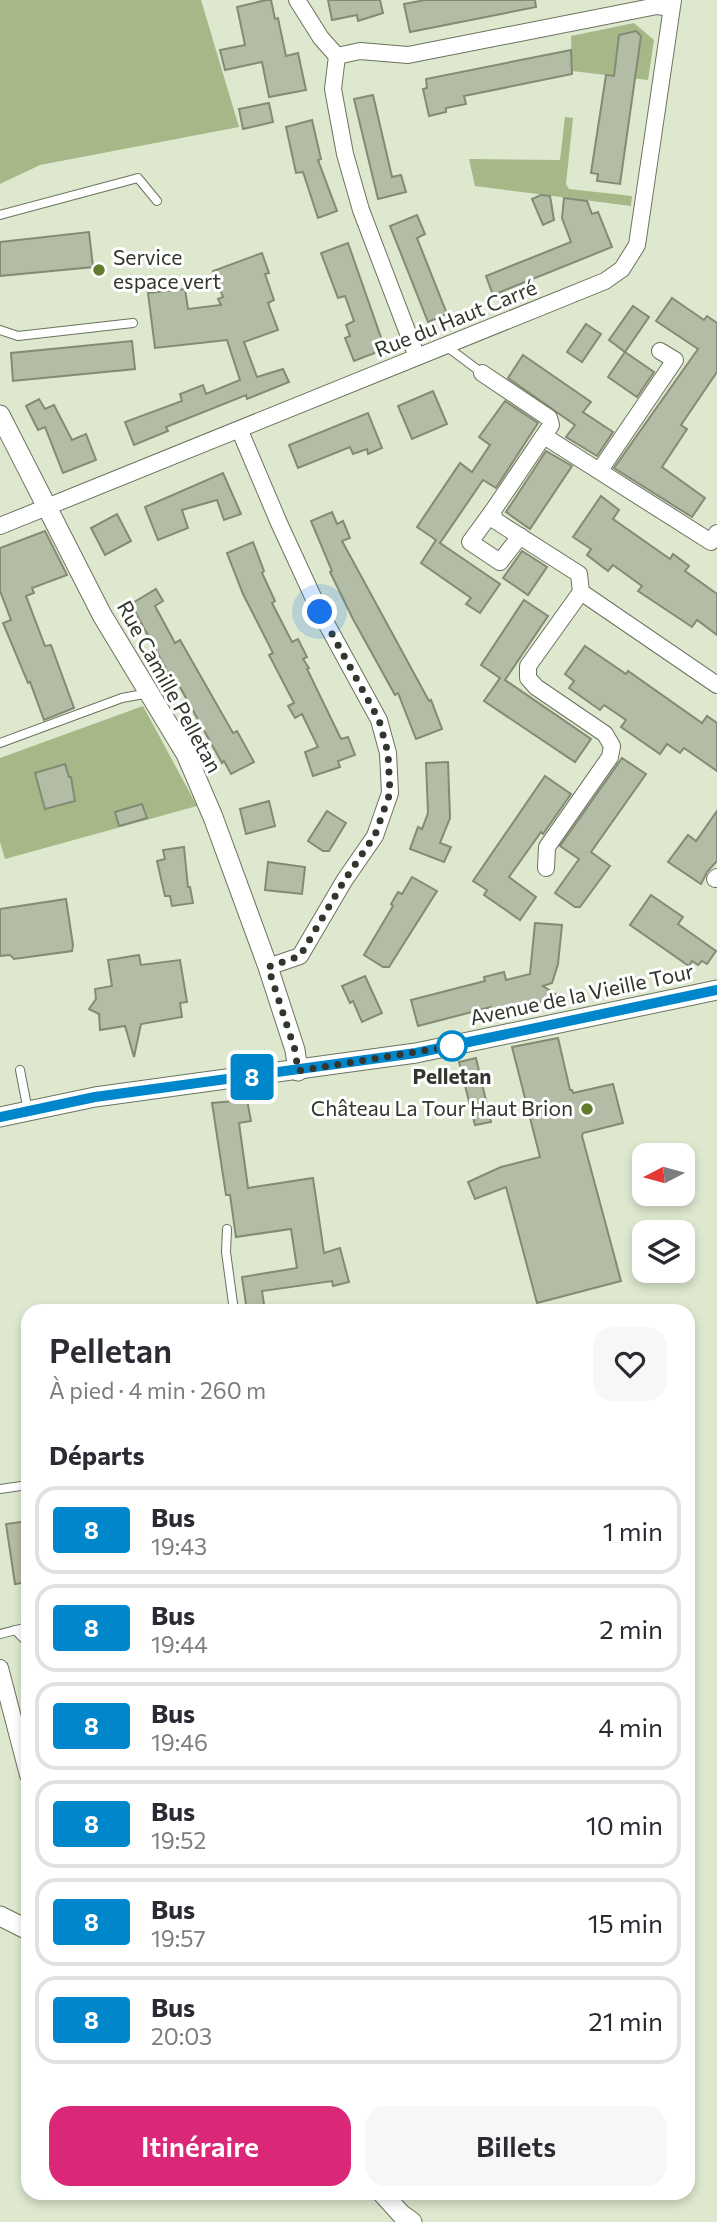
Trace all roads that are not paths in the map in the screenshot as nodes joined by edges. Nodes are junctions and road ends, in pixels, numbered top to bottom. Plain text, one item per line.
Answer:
1 (297, 0) edge
2 (672, 4) edge
3 (337, 55) junction
4 (157, 201) dead end
5 (0, 215) edge
6 (133, 323) dead end
7 (0, 330) edge
8 (446, 345) junction
9 (660, 351) dead end
10 (417, 357) junction
11 (482, 373) joint
12 (0, 415) edge
13 (240, 431) junction
14 (544, 436) junction
15 (600, 470) junction
16 (47, 509) junction
17 (492, 512) junction
18 (0, 526) edge
19 (717, 533) edge
20 (520, 536) junction
21 (581, 592) junction
22 (717, 685) edge
23 (149, 693) junction
24 (0, 743) edge
25 (545, 868) dead end
26 (268, 967) junction
27 (717, 989) edge
28 (20, 1070) dead end
29 (298, 1071) junction
30 (28, 1111) junction
31 (0, 1117) edge
32 (228, 1229) dead end
33 (233, 1304) edge
34 (21, 1486) edge
35 (0, 1489) edge
36 (21, 1629) edge
37 (15, 1630) junction
38 (0, 1634) edge
39 (21, 1636) edge
40 (0, 1668) edge
41 (21, 1748) edge
42 (0, 1916) edge
43 (21, 1926) edge
44 (388, 2200) edge
45 (412, 2222) edge

1 - 3 street
2 - 3 street
2 - 8 street, Rue du Haut Carré
3 - 10 street
4 - 5 lane
6 - 7 lane
8 - 10 street, Rue du Haut Carré
8 - 11 lane
9 - 15 street
10 - 13 street, Rue du Haut Carré
11 - 14 street
12 - 16 street, Rue Camille Pelletan
13 - 16 street, Rue du Haut Carré
13 - 26 street
14 - 15 street
14 - 17 street
15 - 19 street
16 - 18 street, Rue du Haut Carré
16 - 23 street, Rue Camille Pelletan
17 - 20 street
17 - 20 street
20 - 21 street
21 - 22 street
21 - 25 street
23 - 24 lane
23 - 26 street, Rue Camille Pelletan
26 - 29 street, Rue Camille Pelletan
27 - 29 street, Avenue de la Vieille Tour
28 - 30 lane
29 - 30 street, Avenue de la Vieille Tour
30 - 31 street, Avenue de la Vieille Tour
32 - 33 lane
34 - 35 lane
36 - 37 lane
37 - 38 lane
37 - 39 lane
40 - 41 street
42 - 43 street
44 - 45 street

